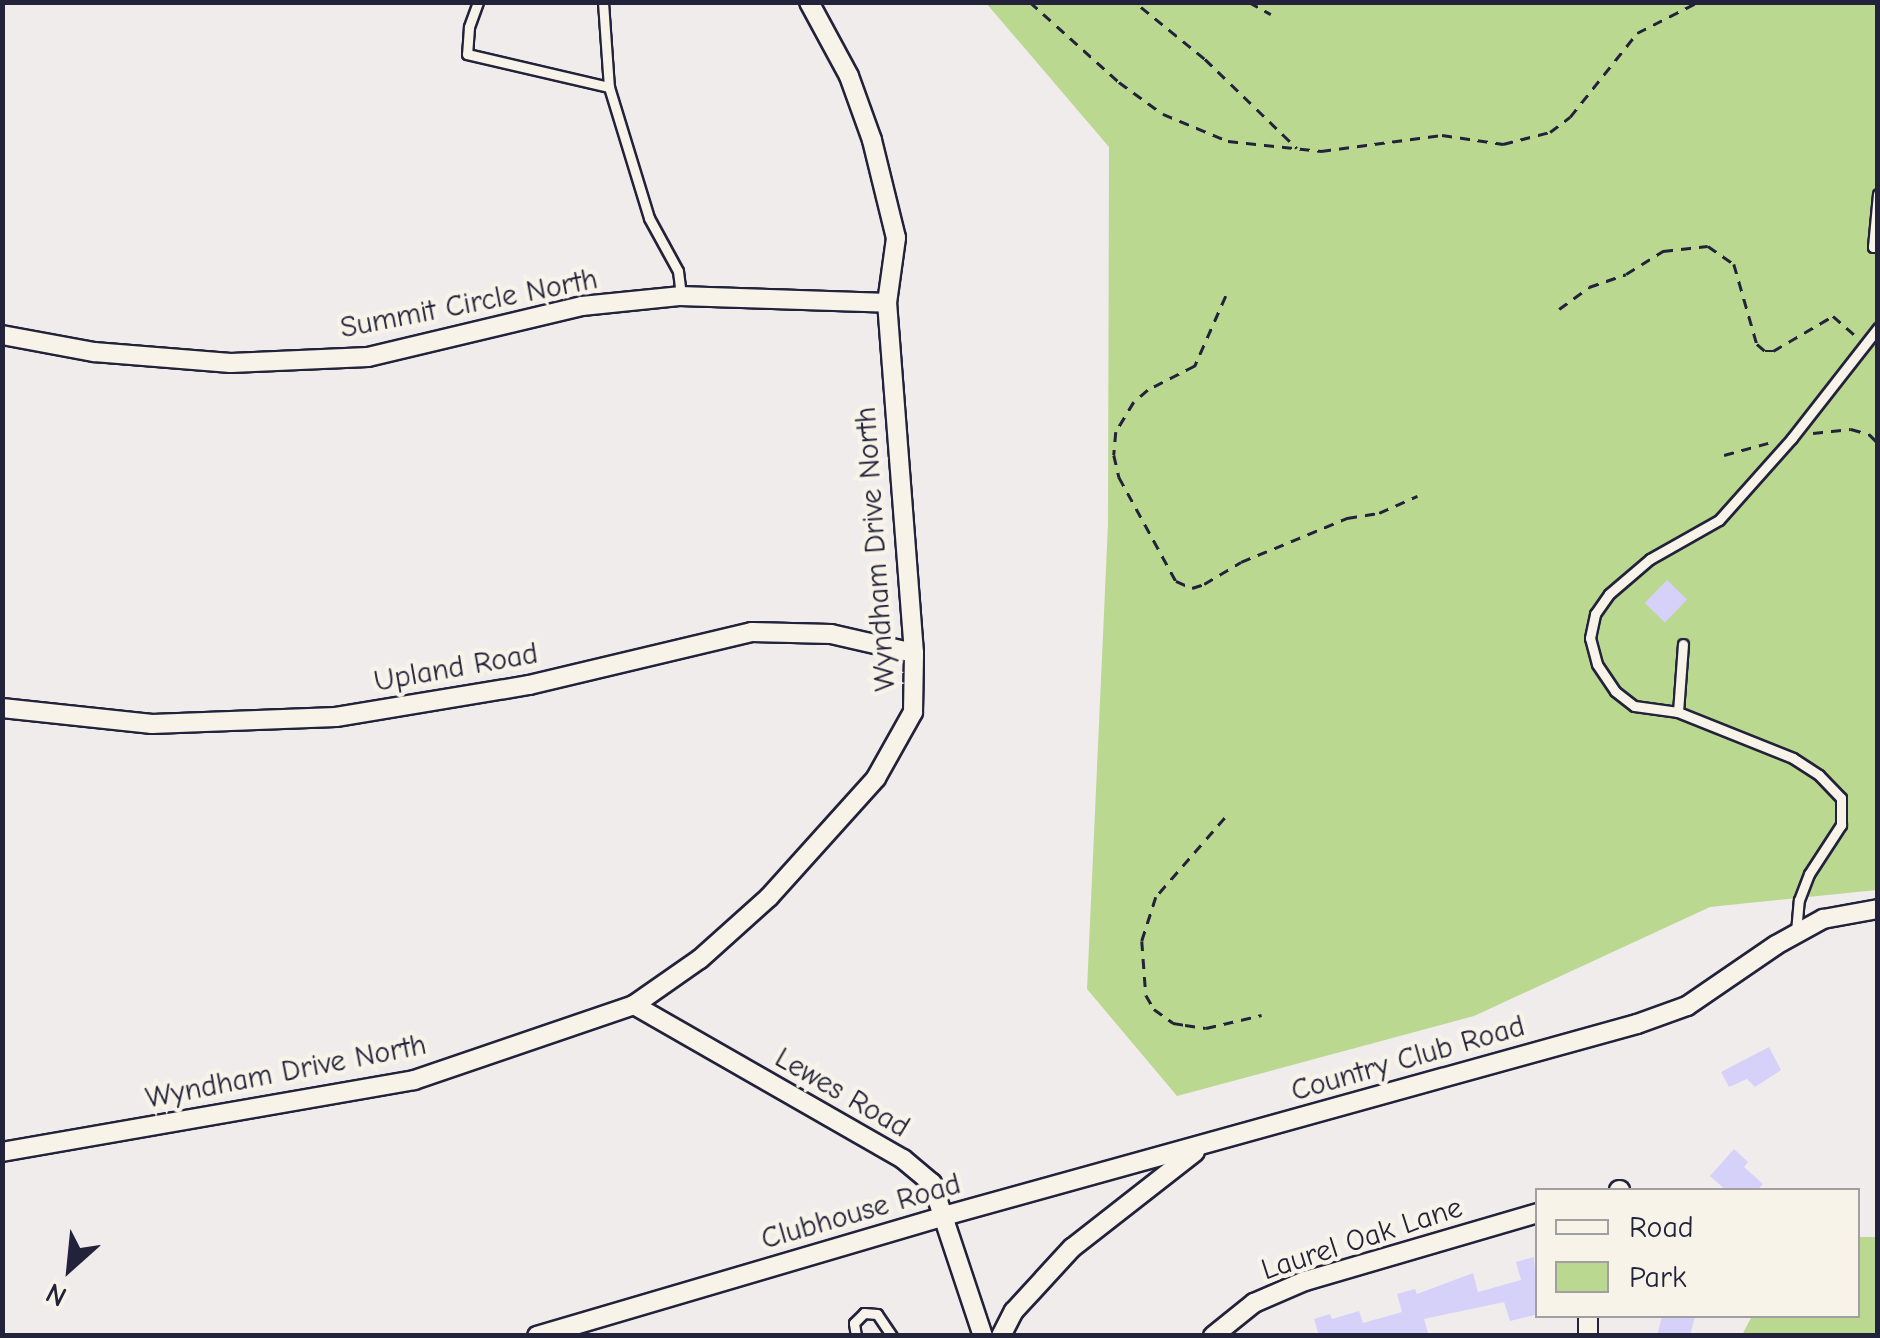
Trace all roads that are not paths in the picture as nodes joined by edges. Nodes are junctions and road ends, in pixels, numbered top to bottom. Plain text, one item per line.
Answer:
1 (478, 2) edge
2 (603, 2) edge
3 (809, 2) edge
4 (609, 87) junction
5 (1878, 194) edge
6 (1878, 248) edge
7 (680, 296) junction
8 (887, 303) junction
9 (1878, 328) edge
10 (2, 336) edge
11 (1683, 644) dead end
12 (914, 652) junction
13 (2, 708) edge
14 (1678, 712) junction
15 (1878, 909) edge
16 (1796, 934) junction
17 (634, 1005) junction
18 (1202, 1147) junction
19 (2, 1152) edge
20 (1535, 1214) edge
21 (944, 1216) junction
22 (537, 1336) edge
23 (856, 1336) edge
24 (892, 1336) edge
25 (983, 1336) edge
26 (1001, 1336) edge
27 (1213, 1336) edge

1 - 4 lane
2 - 4 lane
3 - 8 street, Wyndham Drive North
4 - 7 lane
5 - 6 lane
7 - 8 street, Summit Circle North
7 - 10 street, Summit Circle North
8 - 12 street, Wyndham Drive North
9 - 14 lane
11 - 14 lane
12 - 13 street, Upland Road
12 - 17 street, Wyndham Drive North
14 - 16 lane
15 - 16 street, Country Club Road
16 - 18 street, Country Club Road
17 - 19 street, Wyndham Drive North
17 - 21 street, Lewes Road
18 - 21 street, Clubhouse Road
18 - 26 street, Country Club Road
20 - 27 street, Laurel Oak Lane
21 - 22 street, Clubhouse Road
21 - 25 street, Lewes Road
23 - 24 lane

